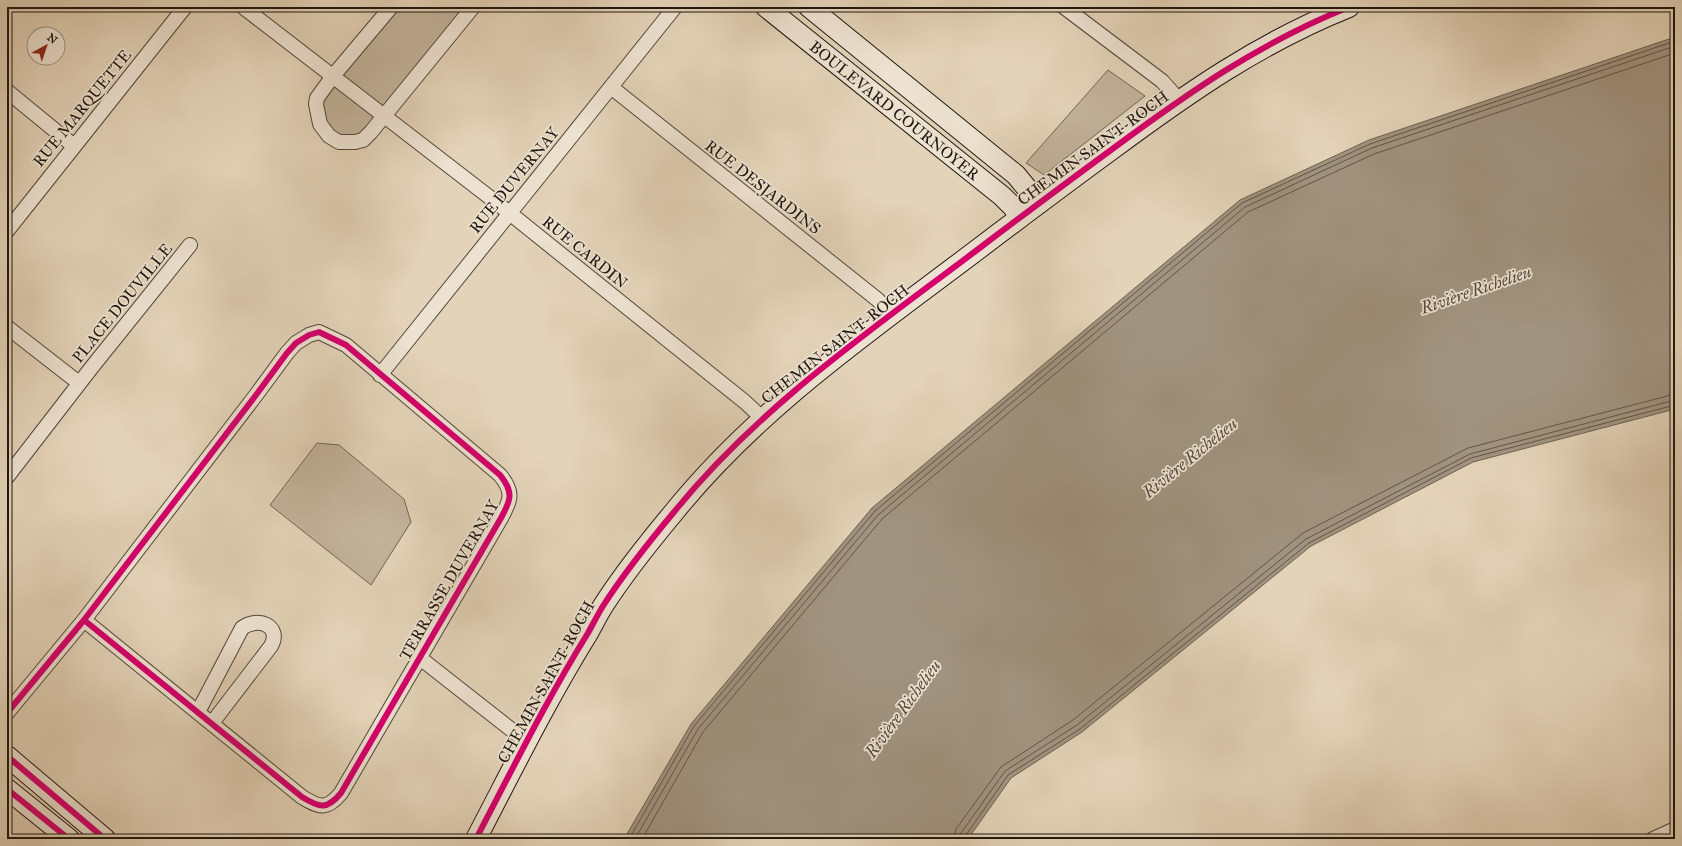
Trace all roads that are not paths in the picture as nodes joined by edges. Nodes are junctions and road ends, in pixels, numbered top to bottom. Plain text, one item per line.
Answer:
1 (185, 7) edge
2 (243, 7) edge
3 (390, 7) edge
4 (473, 7) edge
5 (675, 7) edge
6 (766, 7) edge
7 (809, 7) edge
8 (1064, 7) edge
9 (1349, 7) edge
10 (1321, 12) edge
11 (333, 76) junction
12 (611, 87) junction
13 (7, 91) edge
14 (1180, 101) junction
15 (384, 116) junction
16 (74, 146) junction
17 (1039, 203) junction
18 (510, 213) junction
19 (1020, 217) junction
20 (7, 231) edge
21 (190, 245) dead end
22 (891, 315) junction
23 (7, 327) edge
24 (380, 375) junction
25 (80, 383) junction
26 (762, 418) junction
27 (7, 477) edge
28 (84, 620) junction
29 (420, 658) junction
30 (198, 712) junction
31 (7, 713) edge
32 (212, 723) junction
33 (527, 742) junction
34 (7, 756) edge
35 (7, 789) edge
36 (1675, 830) edge
37 (68, 839) edge
38 (105, 839) edge
39 (476, 839) edge
40 (1653, 839) edge

1 - 16 street, RUE MARQUETTE
2 - 11 street, RUE CARDIN
3 - 11 street
4 - 15 street
5 - 12 street, RUE DUVERNAY
6 - 19 main road, BOULEVARD COURNOYER
7 - 17 main road, BOULEVARD COURNOYER
8 - 14 street
9 - 10 main road, CHEMIN SAINT-ROCH
10 - 14 main road, CHEMIN SAINT-ROCH
11 - 15 street, RUE CARDIN
11 - 15 street
12 - 18 street, RUE DUVERNAY
12 - 22 street, RUE DESJARDINS
13 - 16 street
14 - 17 main road, CHEMIN SAINT-ROCH
15 - 18 street, RUE CARDIN
16 - 20 street, RUE MARQUETTE
17 - 19 main road, CHEMIN SAINT-ROCH
18 - 24 street, RUE DUVERNAY
18 - 26 street, RUE CARDIN
19 - 22 main road, CHEMIN SAINT-ROCH
21 - 25 street, PLACE DOUVILLE
22 - 26 main road, CHEMIN SAINT-ROCH
23 - 25 street, PLACE DOUVILLE
24 - 28 street, TERRASSE DUVERNAY
24 - 29 street, TERRASSE DUVERNAY
25 - 27 street, PLACE DOUVILLE
26 - 33 main road, CHEMIN SAINT-ROCH
28 - 30 street, TERRASSE DUVERNAY
28 - 31 street, TERRASSE DUVERNAY
29 - 32 street, TERRASSE DUVERNAY
29 - 33 street, TERRASSE DUVERNAY
30 - 32 street, TERRASSE DUVERNAY
30 - 32 street
33 - 39 main road, CHEMIN SAINT-ROCH
34 - 38 main road
35 - 37 main road
36 - 40 street

